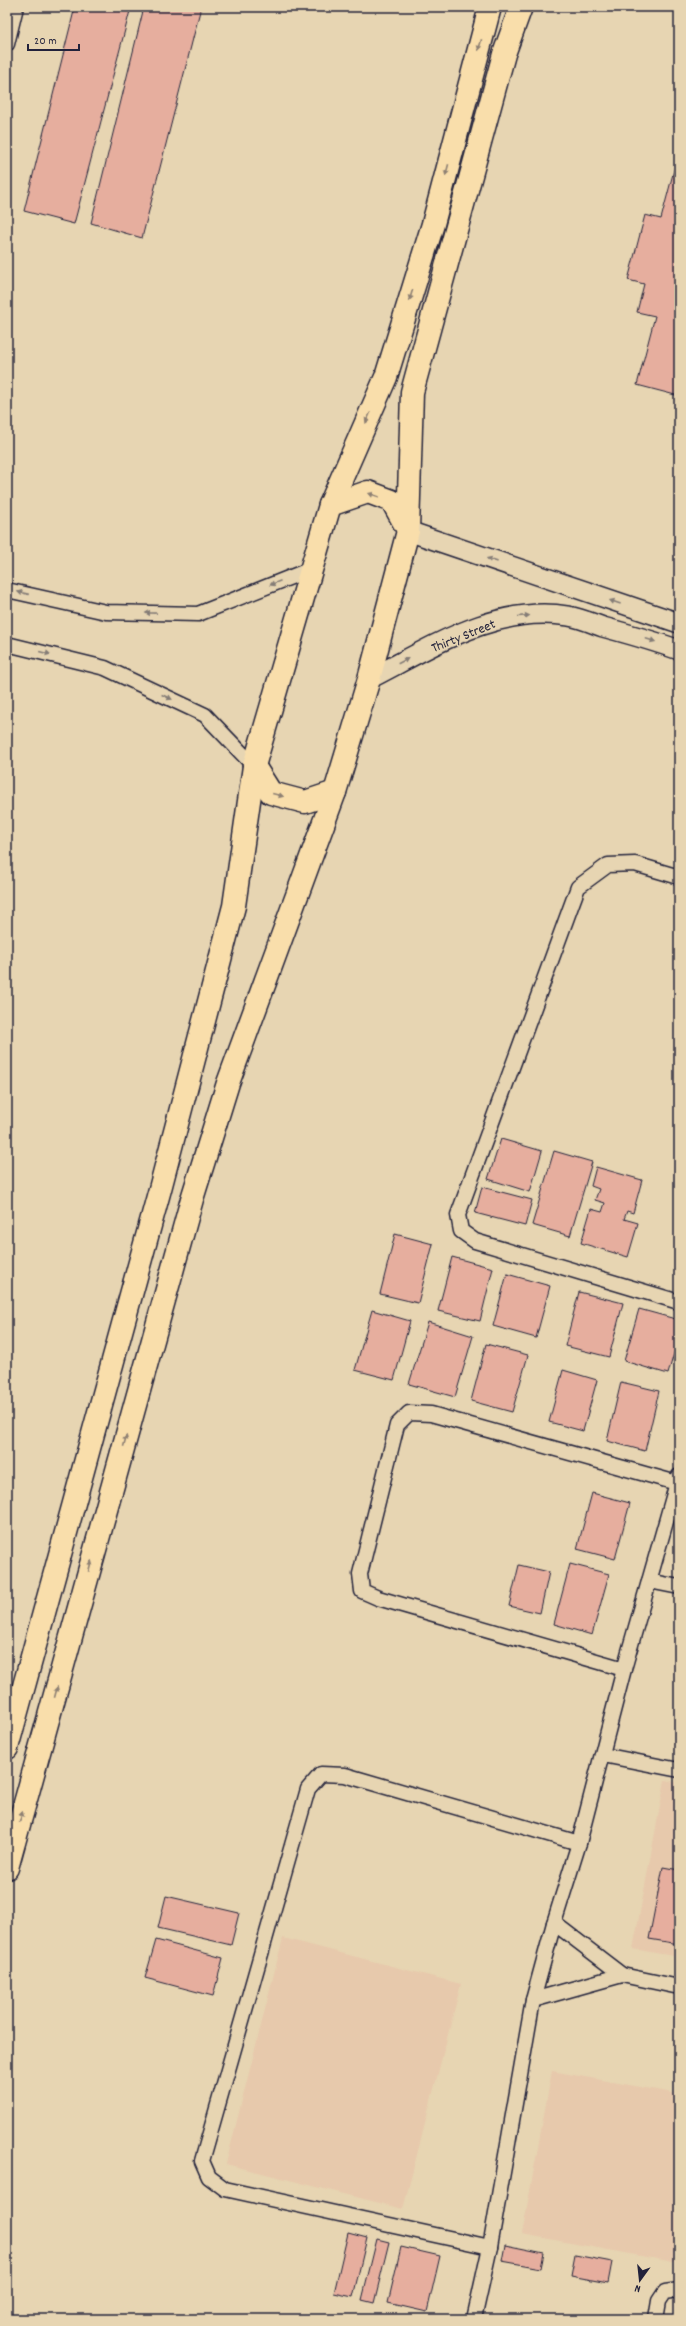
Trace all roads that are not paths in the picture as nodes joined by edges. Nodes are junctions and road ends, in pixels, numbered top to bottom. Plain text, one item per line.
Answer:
1 (16, 7) edge
2 (490, 7) edge
3 (521, 7) edge
4 (7, 44) edge
5 (330, 505) junction
6 (408, 531) junction
7 (311, 569) junction
8 (7, 590) edge
9 (679, 623) edge
10 (7, 644) edge
11 (679, 650) edge
12 (369, 679) junction
13 (254, 766) junction
14 (335, 792) junction
15 (679, 877) edge
16 (679, 1302) edge
17 (678, 1480) edge
18 (649, 1581) junction
19 (679, 1586) edge
20 (624, 1669) junction
21 (7, 1748) edge
22 (603, 1755) junction
23 (679, 1770) edge
24 (579, 1843) junction
25 (7, 1868) edge
26 (554, 1923) junction
27 (622, 1975) junction
28 (679, 1987) edge
29 (533, 2000) junction
30 (490, 2247) junction
31 (679, 2290) edge
32 (474, 2319) edge
33 (656, 2319) edge

1 - 4 street
2 -> 5 main road
3 - 6 main road
6 -> 5 main road
5 - 7 main road
9 -> 6 main road
6 - 12 main road
7 -> 8 street
7 - 13 main road
10 -> 13 street
12 -> 11 main road, Thirty Street
12 - 14 main road
13 -> 14 main road
13 - 21 main road
25 -> 14 main road
15 - 16 street
17 - 18 street
17 - 20 street
18 - 19 street
18 - 20 street
20 - 22 street
22 - 23 street
22 - 24 street
24 - 26 street
24 - 30 street
26 - 27 street
26 - 29 street
27 - 28 street
27 - 29 street
29 - 30 street
30 - 32 street
31 - 33 street

